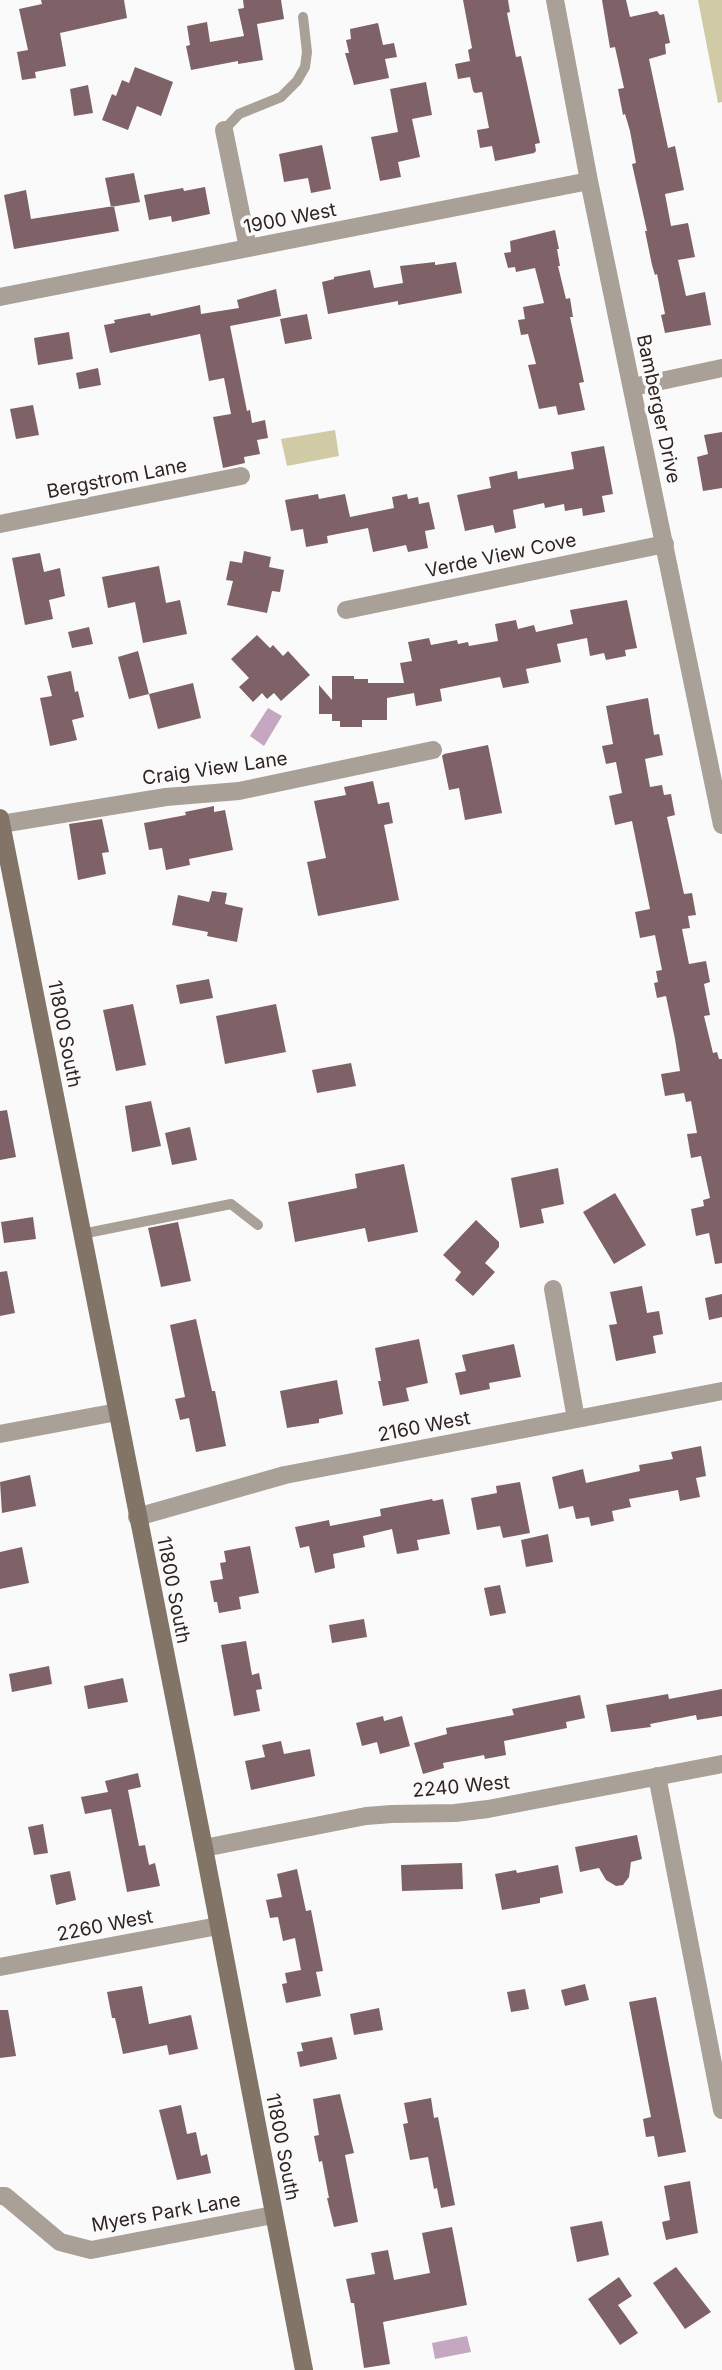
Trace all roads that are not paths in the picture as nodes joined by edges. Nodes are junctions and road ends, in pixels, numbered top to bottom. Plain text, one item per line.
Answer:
1 (555, 0) edge
2 (303, 17) dead end
3 (224, 130) joint
4 (589, 181) junction
5 (247, 248) junction
6 (0, 297) edge
7 (722, 368) edge
8 (633, 387) junction
9 (241, 476) dead end
10 (0, 524) edge
11 (665, 544) junction
12 (346, 610) dead end
13 (433, 750) dead end
14 (1, 821) edge
15 (722, 825) edge
16 (258, 1225) dead end
17 (82, 1234) junction
18 (553, 1289) dead end
19 (722, 1391) edge
20 (117, 1412) junction
21 (576, 1419) junction
22 (0, 1434) edge
23 (137, 1517) junction
24 (722, 1764) edge
25 (657, 1776) junction
26 (204, 1848) junction
27 (218, 1926) junction
28 (0, 1968) edge
29 (722, 2110) edge
30 (0, 2196) edge
31 (273, 2215) junction
32 (304, 2370) edge

1 - 4 street, Bamberger Drive
2 - 3 lane
3 - 5 street
4 - 5 street, 1900 West
4 - 8 street, Bamberger Drive
5 - 6 street, 1900 West
7 - 8 street
8 - 11 street, Bamberger Drive
9 - 10 street, Bergstrom Lane
11 - 12 street, Verde View Cove
11 - 15 street, Bamberger Drive
13 - 14 street, Craig View Lane
14 - 17 main road, 11800 South
16 - 17 lane
17 - 20 main road, 11800 South
18 - 21 street
19 - 21 street, 2160 West
20 - 22 street
20 - 23 main road, 11800 South
21 - 23 street, 2160 West
23 - 26 main road, 11800 South
24 - 25 street, 2240 West
25 - 26 street, 2240 West
25 - 29 street
26 - 27 main road, 11800 South
27 - 28 street, 2260 West
27 - 31 main road, 11800 South
30 - 31 street, Myers Park Lane
31 - 32 main road, 11800 South

